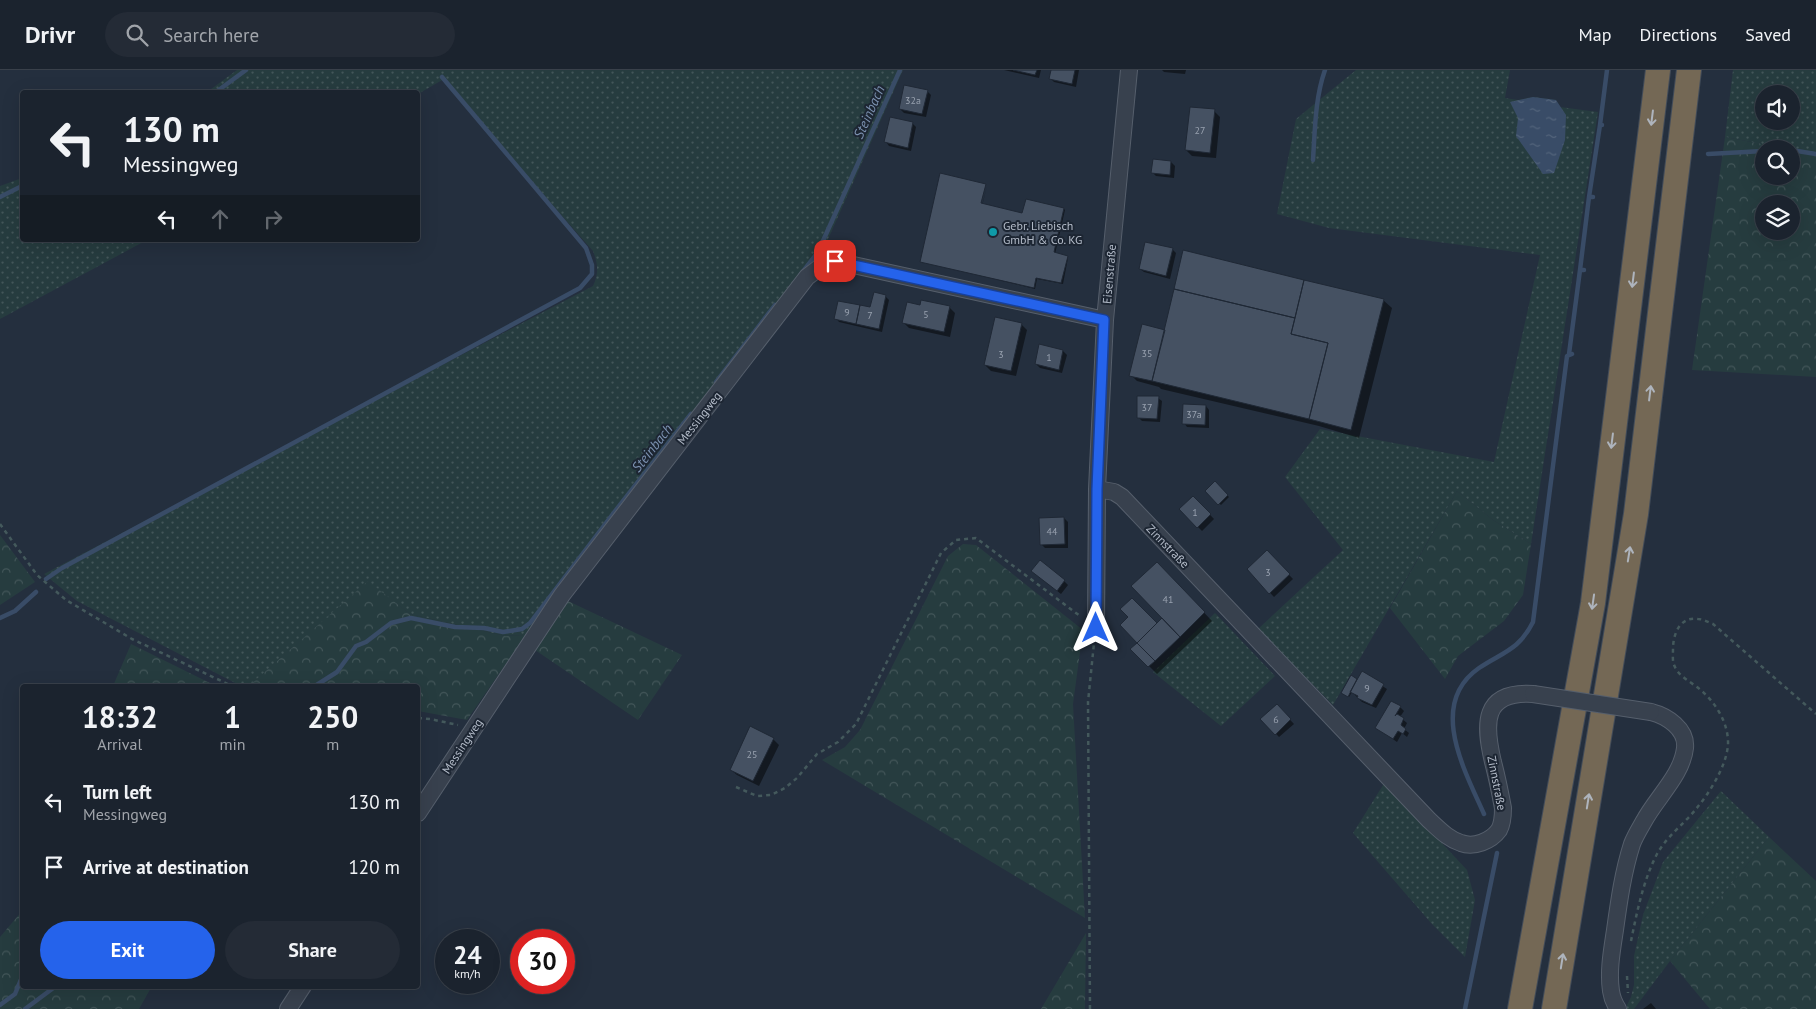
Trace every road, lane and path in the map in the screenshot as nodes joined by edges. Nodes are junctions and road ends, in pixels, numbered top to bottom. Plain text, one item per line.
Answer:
1 (1129, 70) edge
2 (1658, 70) edge
3 (1689, 70) edge
4 (1104, 320) junction
5 (1097, 489) junction
6 (0, 524) edge
7 (1096, 628) junction
8 (1726, 634) dead end
9 (228, 684) edge
10 (1816, 714) edge
11 (420, 718) edge
12 (474, 728) junction
13 (736, 787) dead end
14 (420, 811) edge
15 (302, 989) edge
16 (288, 1009) edge
17 (1090, 1009) edge
18 (1520, 1009) edge
19 (1554, 1009) edge
20 (1618, 1009) edge

1 - 4 street, Eisenstraße
2 -> 18 highway
19 -> 3 highway
4 - 5 street, Eisenstraße
4 - 12 street, Messingweg
5 - 7 street, Eisenstraße
5 - 20 street, Zinnstraße, bridge
6 - 9 path
7 - 13 path
7 - 17 path
8 - 10 path
11 - 12 path
12 - 14 street, Messingweg
15 - 16 street

